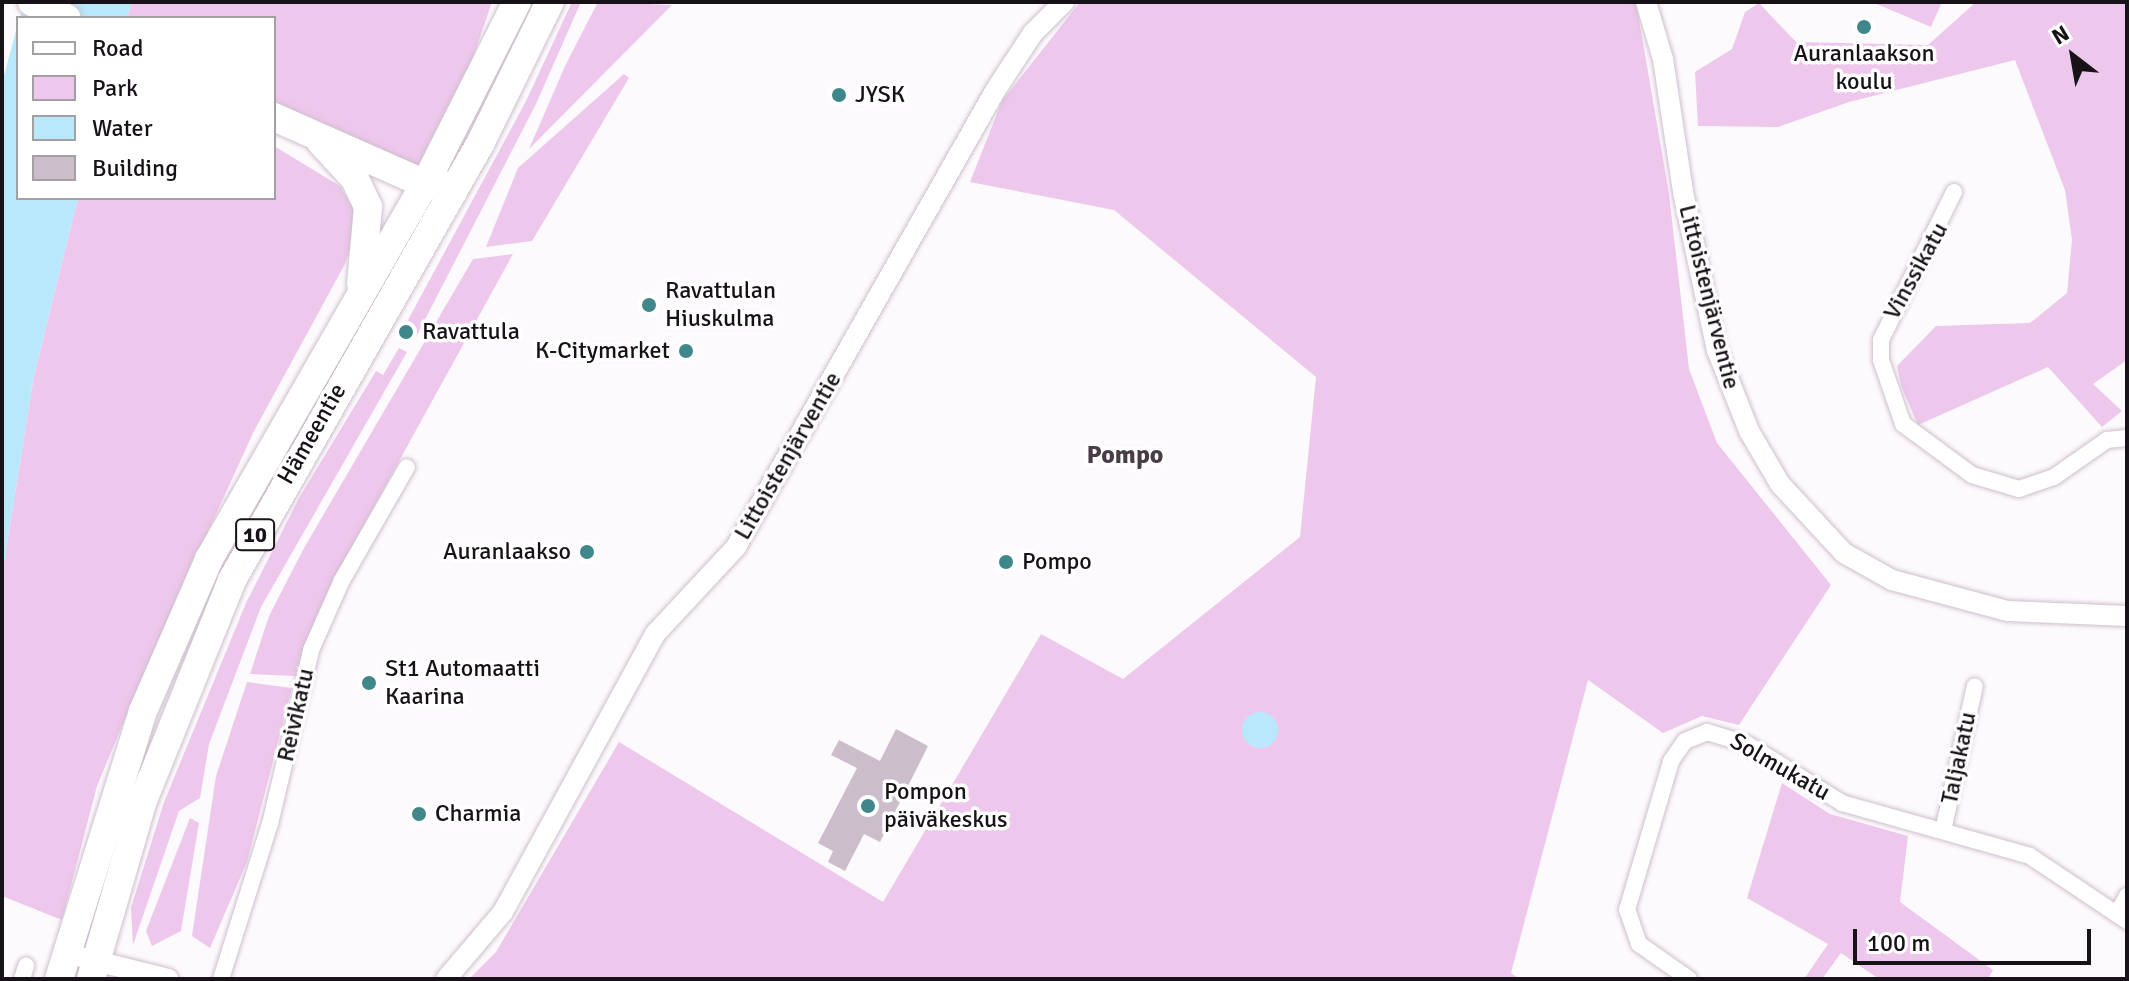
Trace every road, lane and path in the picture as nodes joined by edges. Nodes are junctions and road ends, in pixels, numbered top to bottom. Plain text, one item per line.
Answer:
1 (32, 2) edge
2 (517, 2) edge
3 (550, 2) edge
4 (1064, 2) edge
5 (1646, 2) edge
6 (62, 16) edge
7 (276, 118) edge
8 (318, 139) junction
9 (425, 184) junction
10 (457, 184) junction
11 (1954, 192) dead end
12 (360, 292) junction
13 (2127, 438) edge
14 (407, 467) dead end
15 (2127, 616) edge
16 (1975, 686) dead end
17 (1943, 831) junction
18 (2127, 896) edge
19 (2122, 918) edge
20 (62, 969) edge
21 (92, 971) edge
22 (168, 979) edge
23 (221, 979) edge
24 (446, 979) edge
25 (1689, 979) edge

1 - 6 highway
2 - 9 highway, Hämeentie / 10
3 - 10 highway, Hämeentie / 10
4 - 24 street, Littoistenjärventie
5 - 15 street, Littoistenjärventie
7 - 8 highway
8 - 9 highway
8 - 12 highway
9 - 10 highway
9 - 12 highway, Hämeentie / 10
10 - 21 highway, Hämeentie / 10
11 - 13 street, Vinssikatu
12 - 20 highway, Hämeentie / 10
14 - 23 street, Reivikatu
16 - 17 street, Taljakatu
17 - 19 street, Solmukatu
17 - 25 street, Solmukatu
18 - 19 street
20 - 21 street
21 - 22 street

